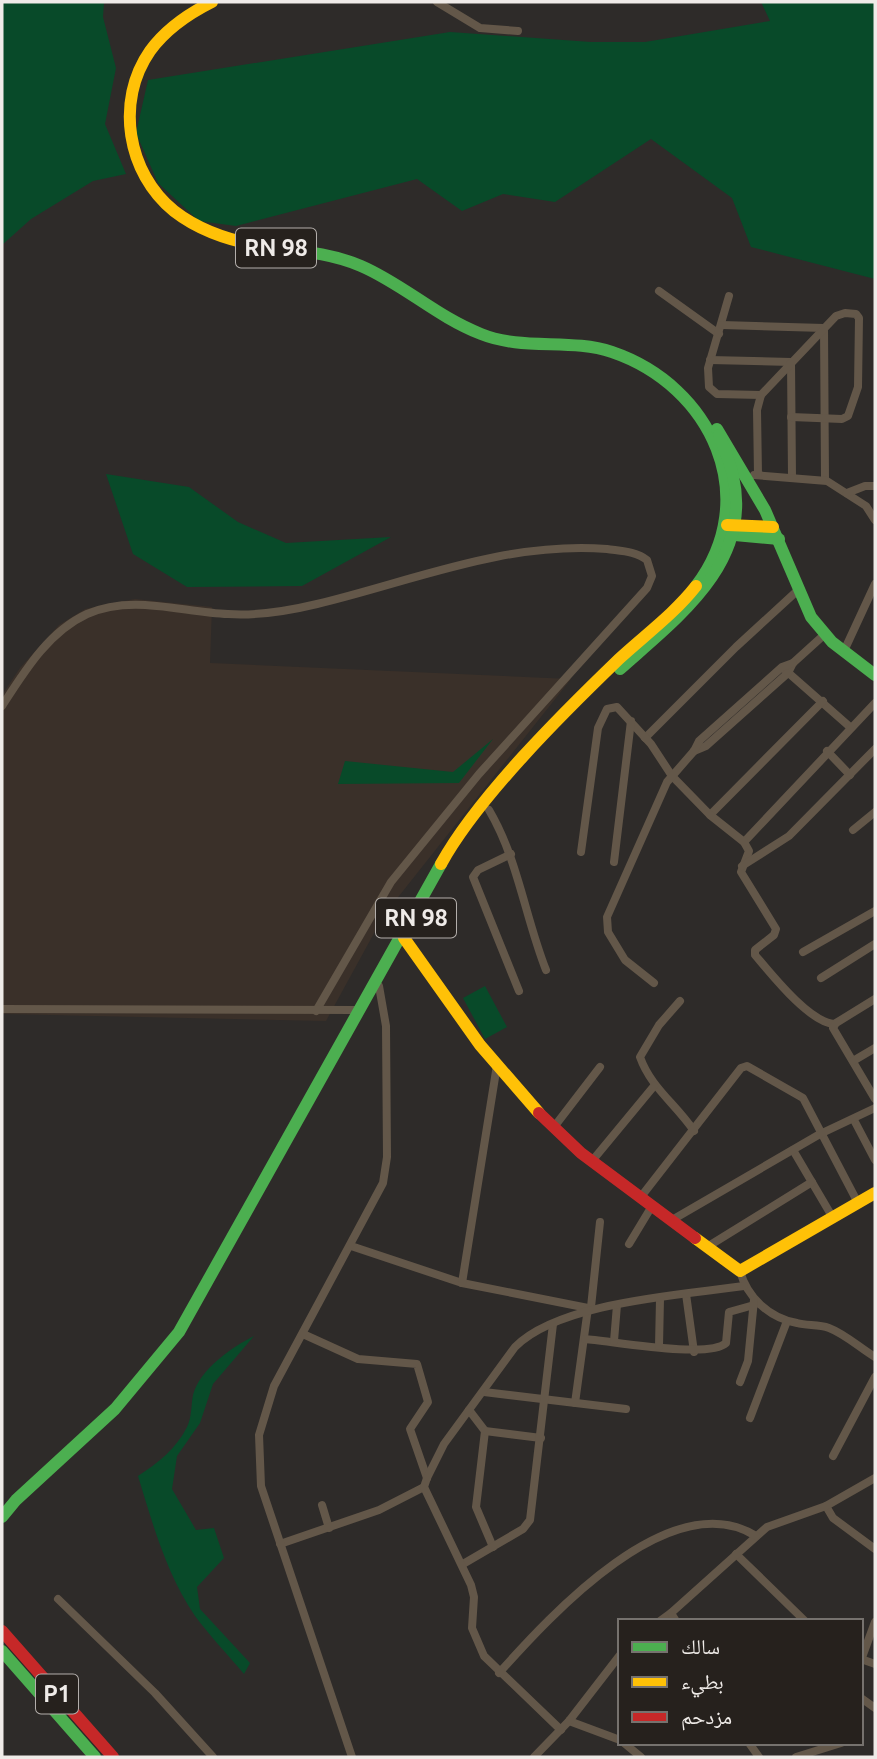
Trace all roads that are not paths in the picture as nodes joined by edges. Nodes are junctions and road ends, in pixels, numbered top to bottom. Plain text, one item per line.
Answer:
1 (212, 2) edge
2 (438, 2) edge
3 (518, 31) dead end
4 (659, 291) dead end
5 (729, 296) dead end
6 (824, 328) junction
7 (721, 329) junction
8 (621, 356) junction
9 (710, 360) junction
10 (791, 362) junction
11 (761, 395) junction
12 (791, 417) junction
13 (825, 418) junction
14 (717, 429) junction
15 (753, 475) junction
16 (792, 477) junction
17 (825, 480) junction
18 (875, 486) edge
19 (847, 493) junction
20 (875, 518) edge
21 (730, 530) junction
22 (776, 533) junction
23 (875, 584) edge
24 (797, 591) junction
25 (825, 634) junction
26 (844, 650) junction
27 (785, 670) junction
28 (875, 675) edge
29 (823, 701) junction
30 (875, 703) edge
31 (2, 706) edge
32 (631, 721) junction
33 (850, 727) junction
34 (645, 738) junction
35 (875, 749) edge
36 (827, 751) junction
37 (850, 775) junction
38 (672, 776) junction
39 (489, 810) junction
40 (875, 812) edge
41 (710, 815) junction
42 (853, 830) dead end
43 (744, 842) junction
44 (581, 852) dead end
45 (511, 854) junction
46 (614, 862) dead end
47 (743, 866) junction
48 (875, 911) edge
49 (404, 938) junction
50 (875, 944) edge
51 (397, 950) junction
52 (413, 951) junction
53 (803, 952) dead end
54 (546, 970) dead end
55 (821, 978) dead end
56 (654, 983) dead end
57 (379, 986) junction
58 (519, 991) dead end
59 (875, 999) edge
60 (680, 1001) dead end
61 (2, 1009) edge
62 (358, 1010) junction
63 (316, 1011) junction
64 (834, 1024) junction
65 (875, 1048) edge
66 (853, 1062) junction
67 (497, 1065) junction
68 (600, 1067) dead end
69 (654, 1086) junction
70 (875, 1099) edge
71 (875, 1108) edge
72 (854, 1120) junction
73 (554, 1127) junction
74 (694, 1131) junction
75 (820, 1134) junction
76 (793, 1150) junction
77 (874, 1154) edge
78 (592, 1161) junction
79 (812, 1182) junction
80 (875, 1194) edge
81 (640, 1198) junction
82 (858, 1203) junction
83 (652, 1206) junction
84 (832, 1218) junction
85 (672, 1220) junction
86 (600, 1222) dead end
87 (628, 1244) dead end
88 (351, 1246) junction
89 (707, 1247) junction
90 (740, 1281) junction
91 (462, 1283) junction
92 (686, 1294) junction
93 (660, 1298) junction
94 (754, 1302) junction
95 (617, 1305) junction
96 (590, 1308) junction
97 (788, 1321) junction
98 (553, 1324) junction
99 (303, 1334) junction
100 (584, 1339) junction
101 (614, 1341) junction
102 (659, 1346) junction
103 (694, 1352) junction
104 (875, 1357) edge
105 (875, 1377) edge
106 (740, 1382) dead end
107 (484, 1392) junction
108 (545, 1400) junction
109 (575, 1403) junction
110 (626, 1409) dead end
111 (469, 1410) junction
112 (750, 1419) dead end
113 (485, 1431) junction
114 (541, 1437) junction
115 (833, 1456) dead end
116 (875, 1478) edge
117 (425, 1482) junction
118 (322, 1505) dead end
119 (826, 1506) junction
120 (2, 1517) edge
121 (329, 1528) junction
122 (756, 1536) junction
123 (280, 1544) junction
124 (493, 1547) junction
125 (875, 1549) edge
126 (736, 1554) junction
127 (463, 1564) junction
128 (58, 1599) dead end
129 (674, 1617) edge
130 (804, 1619) edge
131 (875, 1622) edge
132 (2, 1631) edge
133 (2, 1651) edge
134 (863, 1654) edge
135 (618, 1658) edge
136 (499, 1673) junction
137 (569, 1721) junction
138 (561, 1730) junction
139 (618, 1740) edge
140 (626, 1745) edge
141 (836, 1745) edge
142 (819, 1751) junction
143 (95, 1757) edge
144 (113, 1757) edge
145 (213, 1757) edge
146 (352, 1757) edge
147 (534, 1757) edge
148 (641, 1757) edge
149 (796, 1757) edge
150 (827, 1757) edge

1 - 8 main road, RN 98
2 - 3 street
4 - 7 street
5 - 7 street
6 - 7 street
6 - 10 street
6 - 13 street
6 - 13 street
7 - 9 street
8 - 14 main road, RN 98
8 - 21 main road, RN 98
9 - 10 street
9 - 11 street
10 - 11 street
10 - 12 street
11 - 15 street
12 - 13 street
12 - 16 street
13 - 17 street
14 - 15 main road
14 - 21 main road, RN 98
15 - 16 street
15 - 22 main road
16 - 17 street
17 - 19 street
18 - 19 street
19 - 20 street
21 - 22 main road
21 - 39 main road, RN 98
21 - 62 main road, RN 98
22 - 24 main road
23 - 26 street
24 - 25 main road
24 - 34 street
25 - 26 main road
25 - 27 street
26 - 28 main road
27 - 29 street
27 - 38 street
29 - 33 street
29 - 41 street
30 - 33 street
31 - 63 street
32 - 34 street
32 - 44 street
32 - 46 street
33 - 36 street
34 - 38 street
35 - 37 street
36 - 37 street
36 - 43 street
37 - 47 street
38 - 41 street
38 - 56 street
39 - 45 street
39 - 49 main road, RN 98
40 - 42 street
41 - 43 street
43 - 47 street
45 - 54 street
45 - 58 street
47 - 64 street
48 - 53 street
49 - 51 main road, RN 98
49 - 52 main road
50 - 55 street
51 - 52 main road
51 - 57 main road, RN 98
52 - 67 main road
57 - 88 street
57 - 120 main road, RN 98
59 - 64 street
60 - 69 street
61 - 63 street
62 - 63 street
62 - 120 main road, RN 98
64 - 66 street
65 - 66 street
66 - 70 street
67 - 73 main road
67 - 91 street
68 - 73 street
69 - 74 street
69 - 78 street
71 - 72 street
72 - 75 street
72 - 77 street
73 - 78 main road
74 - 75 street
74 - 81 street
75 - 76 street
75 - 82 street
76 - 79 street
76 - 85 street
78 - 81 main road
79 - 84 street
79 - 89 street
80 - 82 main road
81 - 83 main road
82 - 84 main road
83 - 85 main road
83 - 87 street
84 - 90 main road
85 - 89 main road
86 - 96 street
88 - 91 street
88 - 99 street
89 - 90 main road
90 - 92 street
90 - 94 street
91 - 96 street
92 - 93 street
92 - 103 street
93 - 95 street
93 - 102 street
94 - 97 street
94 - 103 street
94 - 106 street
95 - 96 street
95 - 101 street
96 - 98 street
96 - 100 street
97 - 104 street
97 - 112 street
98 - 107 street
98 - 108 street
99 - 117 street
99 - 123 street
100 - 101 street
100 - 109 street
101 - 102 street
102 - 103 street
105 - 115 street
107 - 108 street
107 - 111 street
108 - 109 street
108 - 114 street
109 - 110 street
111 - 113 street
111 - 117 street
113 - 114 street
113 - 124 street
114 - 124 street
116 - 119 street
117 - 121 street
117 - 127 street
118 - 121 street
119 - 122 street
119 - 125 street
121 - 123 street
122 - 126 street
122 - 136 street
123 - 146 street
124 - 127 street
126 - 129 street
126 - 130 street
127 - 136 street
128 - 145 street
131 - 134 street
132 - 144 main road, P1
133 - 143 main road, P1
135 - 137 street
136 - 138 street
137 - 138 street
137 - 139 street
138 - 147 street
140 - 148 street
141 - 142 street
142 - 149 street
142 - 150 street

